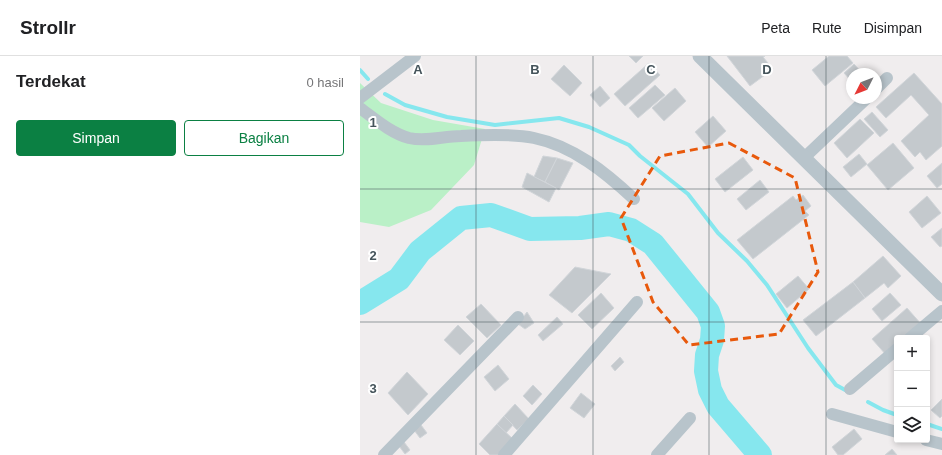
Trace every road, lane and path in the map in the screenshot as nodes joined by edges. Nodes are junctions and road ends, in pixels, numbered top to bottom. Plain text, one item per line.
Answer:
1 (415, 56) edge
2 (700, 56) edge
3 (887, 78) dead end
4 (882, 83) edge
5 (360, 101) edge
6 (861, 104) edge
7 (804, 157) junction
8 (634, 199) dead end
9 (942, 294) edge
10 (637, 302) dead end
11 (942, 312) edge
12 (518, 317) dead end
13 (914, 335) edge
14 (894, 352) edge
15 (850, 389) dead end
16 (832, 414) dead end
17 (690, 418) dead end
18 (894, 431) edge
19 (930, 441) edge
20 (942, 444) edge
21 (384, 455) edge
22 (504, 455) edge
23 (657, 455) edge

1 - 5 street
2 - 7 street
3 - 4 street
5 - 8 street
6 - 7 street
7 - 9 street
10 - 22 street
11 - 13 street
12 - 21 street
14 - 15 street
16 - 18 street
17 - 23 street
19 - 20 street

